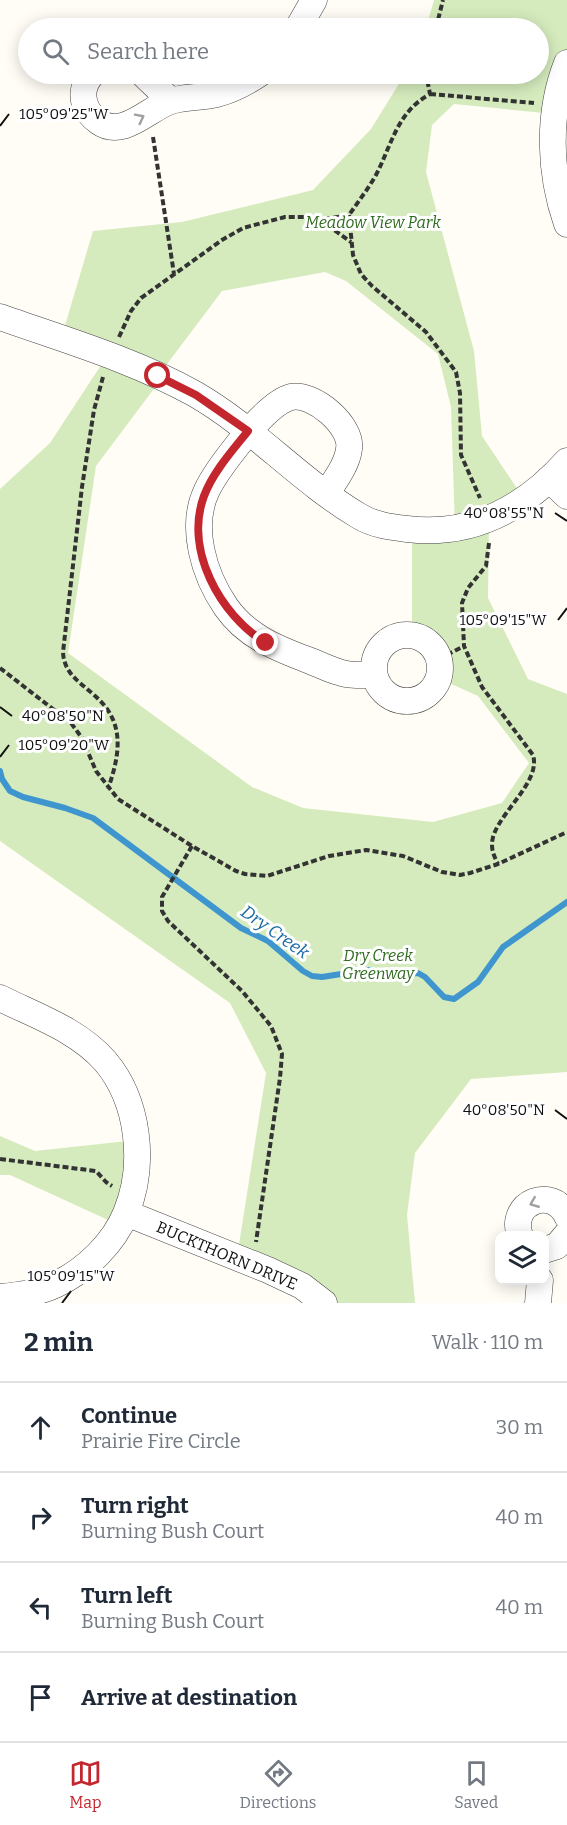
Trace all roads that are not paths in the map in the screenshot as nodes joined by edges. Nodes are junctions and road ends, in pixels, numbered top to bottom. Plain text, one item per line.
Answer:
1 (314, 0) edge
2 (304, 18) edge
3 (567, 63) edge
4 (86, 84) edge
5 (148, 84) edge
6 (242, 84) edge
7 (160, 107) junction
8 (567, 225) edge
9 (0, 317) edge
10 (248, 431) junction
11 (567, 461) edge
12 (558, 488) edge
13 (327, 493) junction
14 (374, 675) junction
15 (0, 998) edge
16 (129, 1202) junction
17 (567, 1216) edge
18 (519, 1231) edge
19 (567, 1234) edge
20 (549, 1248) edge
21 (540, 1285) edge
22 (0, 1297) edge
23 (324, 1303) edge
24 (538, 1303) edge

1 - 2 street
3 - 8 street
4 -> 7 street
5 - 7 street
6 - 7 street
9 - 10 street
10 - 13 street
10 - 13 street
10 - 14 street
11 - 12 street
12 - 13 street
14 - 14 street
15 - 16 street
16 - 22 street
16 - 23 street, BUCKTHORN DRIVE
17 -> 18 street
19 - 20 street
21 - 24 street

